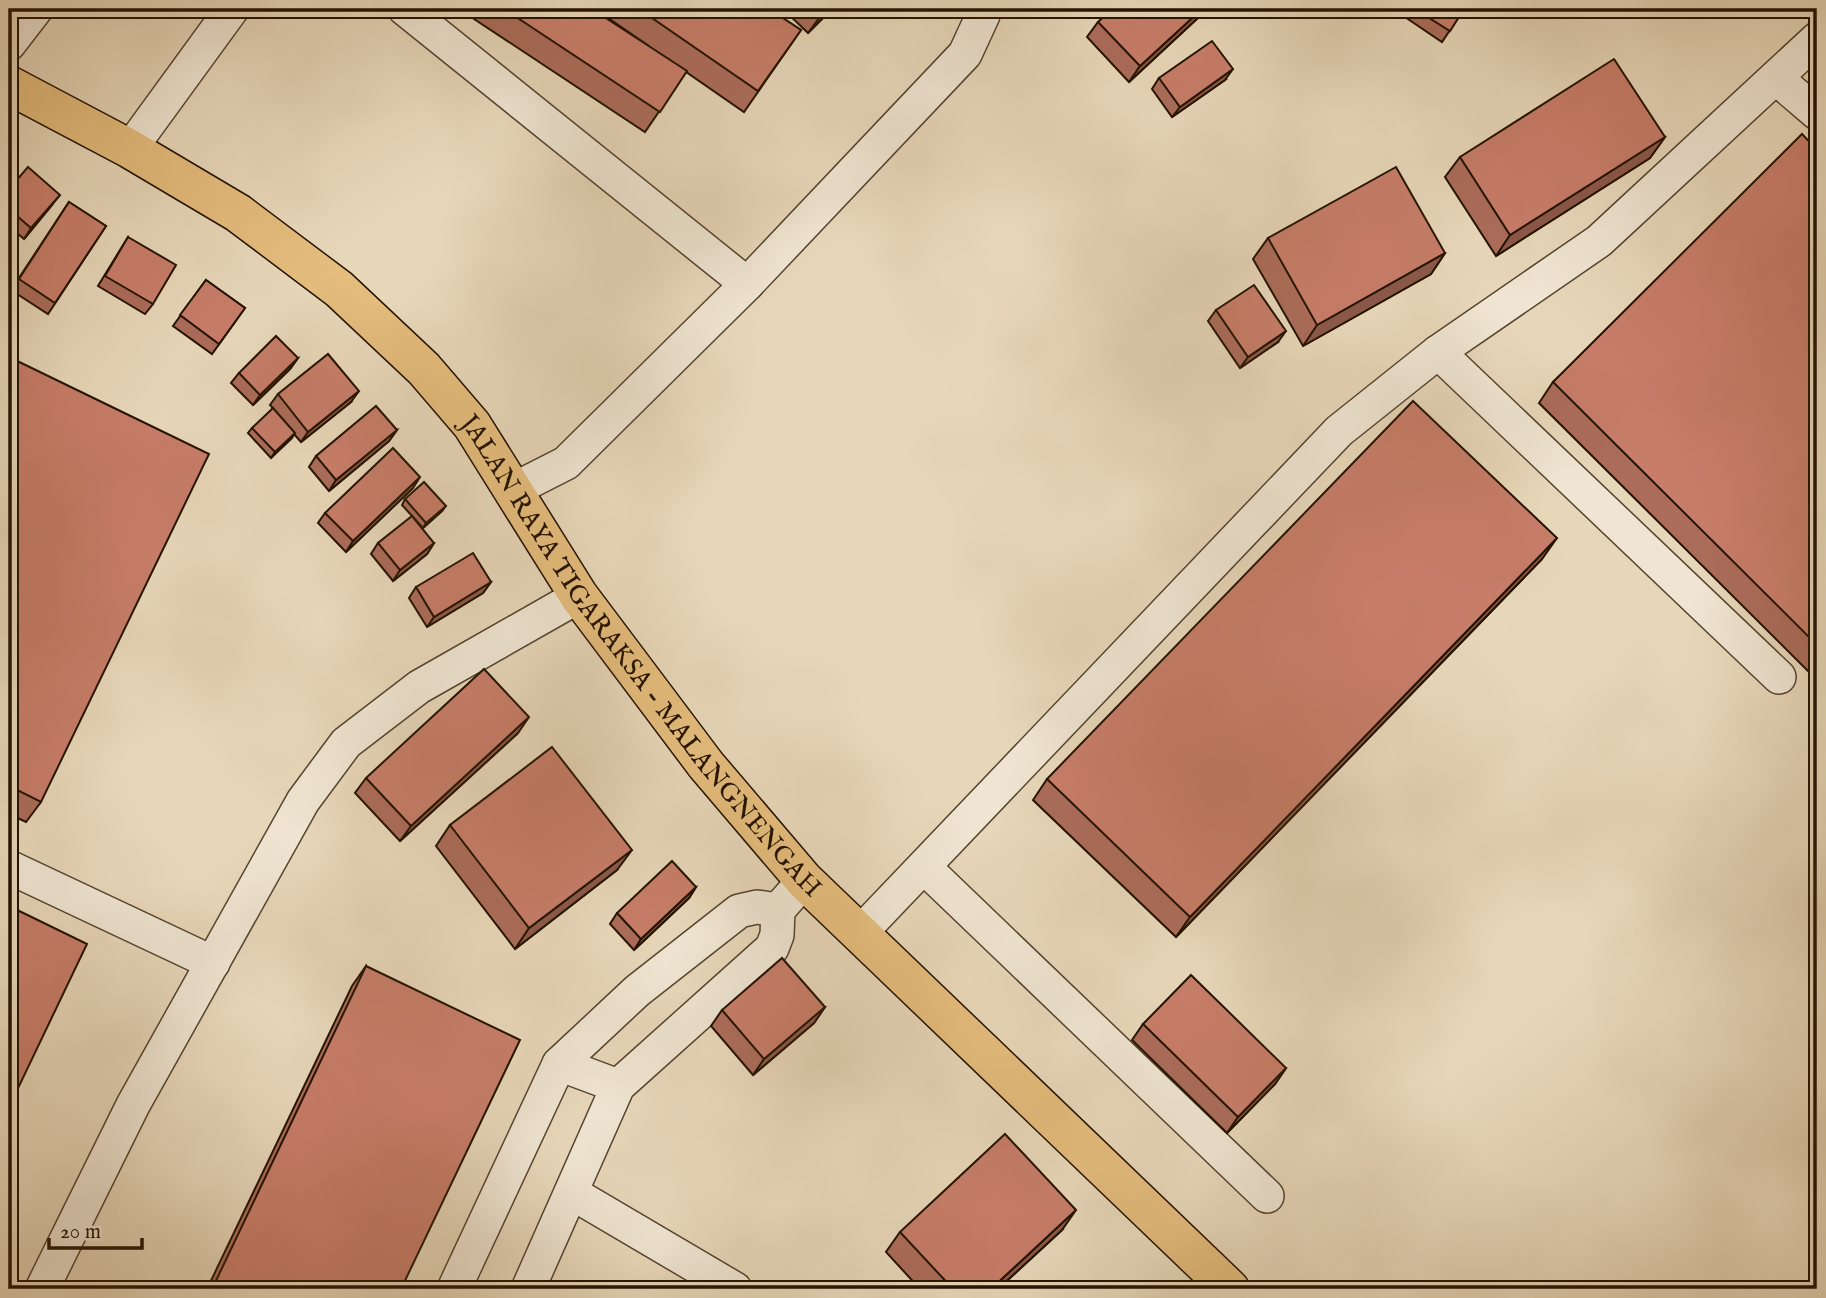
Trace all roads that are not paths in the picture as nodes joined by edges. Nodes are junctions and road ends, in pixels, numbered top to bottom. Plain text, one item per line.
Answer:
1 (36, 9) edge
2 (232, 9) edge
3 (405, 9) edge
4 (983, 9) edge
5 (1817, 39) edge
6 (9, 44) edge
7 (1776, 78) junction
8 (9, 85) edge
9 (1817, 113) edge
10 (130, 149) junction
11 (747, 284) junction
12 (1438, 352) junction
13 (513, 490) junction
14 (579, 596) junction
15 (1779, 677) dead end
16 (9, 867) edge
17 (924, 867) junction
18 (804, 880) junction
19 (778, 910) junction
20 (860, 933) junction
21 (212, 963) junction
22 (559, 1064) junction
23 (618, 1086) junction
24 (572, 1193) junction
25 (1267, 1196) dead end
26 (42, 1289) edge
27 (454, 1289) edge
28 (528, 1289) edge
29 (735, 1289) edge
30 (1230, 1289) edge

1 - 6 street
2 - 10 street
3 - 11 street
4 - 11 street
5 - 7 street
7 - 9 street
7 - 12 street
8 - 10 main road, JALAN RAYA TIGARAKSA - MALANGNENGAH
10 - 13 main road, JALAN RAYA TIGARAKSA - MALANGNENGAH
11 - 13 street
12 - 15 street
12 - 17 street
13 - 14 main road, JALAN RAYA TIGARAKSA - MALANGNENGAH
14 - 18 main road, JALAN RAYA TIGARAKSA - MALANGNENGAH
14 - 21 street
16 - 21 street
17 - 20 street
17 - 25 street
18 - 19 street
18 - 20 main road, JALAN RAYA TIGARAKSA - MALANGNENGAH
19 - 22 street
19 - 23 street
20 - 30 main road, JALAN RAYA TIGARAKSA - MALANGNENGAH
21 - 26 street
22 - 23 street
22 - 27 street
23 - 24 street
24 - 28 street
24 - 29 street

